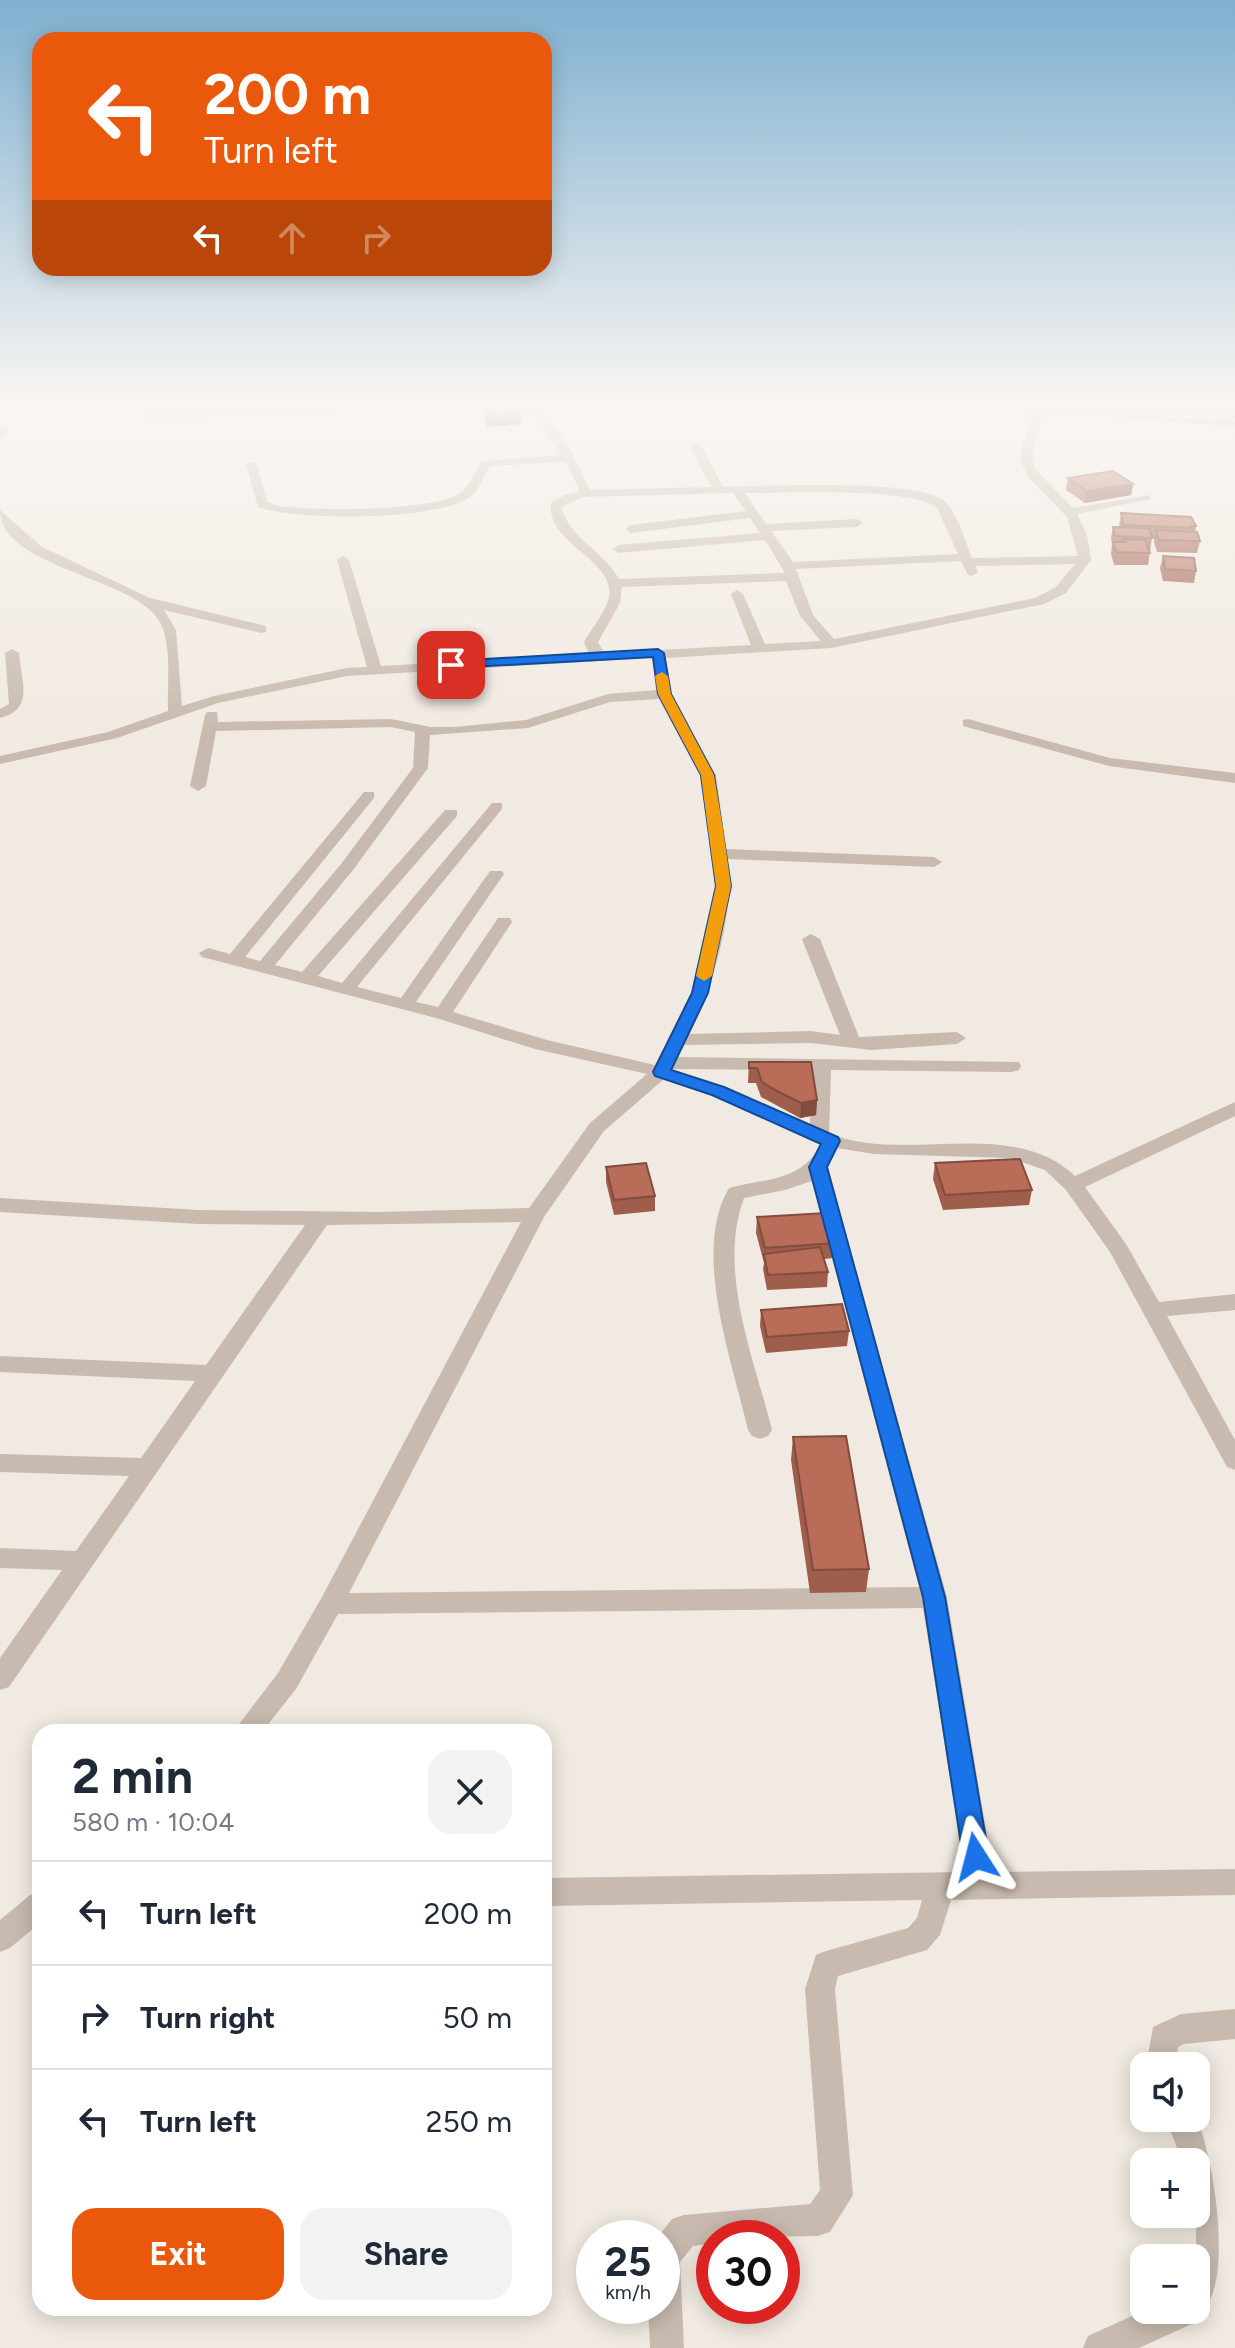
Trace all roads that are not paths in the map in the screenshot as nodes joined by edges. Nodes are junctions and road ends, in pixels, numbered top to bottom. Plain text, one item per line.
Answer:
1 (1, 516) edge
2 (556, 516) edge
3 (740, 516) edge
4 (754, 516) edge
5 (946, 516) edge
6 (1072, 516) edge
7 (857, 523) dead end
8 (631, 529) dead end
9 (766, 532) junction
10 (619, 549) dead end
11 (343, 560) dead end
12 (1085, 560) junction
13 (967, 564) junction
14 (791, 572) junction
15 (616, 583) junction
16 (737, 594) dead end
17 (142, 601) junction
18 (261, 629) dead end
19 (831, 644) junction
20 (760, 649) junction
21 (12, 653) dead end
22 (658, 653) junction
23 (599, 656) junction
24 (375, 670) junction
25 (664, 694) junction
26 (214, 700) junction
27 (0, 714) edge
28 (175, 714) junction
29 (968, 723) dead end
30 (209, 727) junction
31 (423, 729) junction
32 (0, 760) edge
33 (1235, 778) edge
34 (198, 786) dead end
35 (369, 795) dead end
36 (497, 806) dead end
37 (451, 813) dead end
38 (719, 854) junction
39 (934, 862) dead end
40 (496, 874) dead end
41 (504, 922) dead end
42 (811, 939) dead end
43 (208, 953) dead end
44 (234, 960) junction
45 (264, 967) junction
46 (306, 979) junction
47 (346, 989) junction
48 (405, 1005) junction
49 (442, 1014) junction
50 (957, 1038) dead end
51 (677, 1040) junction
52 (852, 1043) junction
53 (822, 1064) junction
54 (1012, 1066) dead end
55 (663, 1067) junction
56 (1235, 1108) edge
57 (825, 1139) junction
58 (818, 1167) junction
59 (1073, 1185) junction
60 (0, 1205) edge
61 (535, 1215) junction
62 (321, 1218) junction
63 (1235, 1302) edge
64 (1153, 1310) junction
65 (0, 1364) edge
66 (213, 1374) junction
67 (760, 1430) dead end
68 (1235, 1461) edge
69 (0, 1463) edge
70 (148, 1467) junction
71 (0, 1558) edge
72 (83, 1561) junction
73 (934, 1597) junction
74 (331, 1604) junction
75 (3, 1670) edge
76 (252, 1724) edge
77 (1235, 1882) edge
78 (940, 1886) junction
79 (981, 1886) junction
80 (552, 1892) edge
81 (32, 1912) edge
82 (0, 1938) edge
83 (1235, 2024) edge
84 (1162, 2052) edge
85 (1187, 2132) edge
86 (1210, 2265) edge
87 (1153, 2324) edge
88 (667, 2348) edge
89 (1100, 2348) edge

1 - 17 street
2 - 15 street
3 - 8 street
4 - 9 street
5 - 13 street
6 - 12 street
7 - 9 street
9 - 10 street
9 - 14 street
11 - 24 street
12 - 13 street
12 - 19 street
13 - 14 street
14 - 15 street
14 - 19 street
15 - 23 street
16 - 20 street
17 - 18 street
17 - 28 street
19 - 20 street
20 - 22 street
21 - 27 street
22 - 23 street
22 - 25 street
23 - 24 street
24 - 26 street
25 - 31 street
25 - 38 street
26 - 28 street
26 - 30 street
28 - 32 street
29 - 33 street
30 - 31 street
30 - 34 street
31 - 45 street
35 - 44 street
36 - 47 street
37 - 46 street
38 - 39 street
38 - 51 street
40 - 48 street
41 - 49 street
42 - 52 street
43 - 44 street
44 - 45 street
45 - 46 street
46 - 47 street
47 - 48 street
48 - 49 street
49 - 55 street
50 - 52 street
51 - 52 street
51 - 55 street
53 - 54 street
53 - 55 street
53 - 57 street
55 - 57 street
55 - 61 street
56 - 59 street
57 - 58 street
57 - 59 street
58 - 67 street
58 - 73 street
59 - 64 street
60 - 62 street
61 - 62 street
61 - 74 street
62 - 66 street
63 - 64 street
64 - 68 street
65 - 66 street
66 - 70 street
69 - 70 street
70 - 72 street
71 - 72 street
72 - 75 street
73 - 74 street
73 - 79 street
74 - 76 street
77 - 79 street
78 - 79 street
78 - 80 street
78 - 88 street
81 - 82 street
83 - 84 street
85 - 86 street
87 - 89 street

